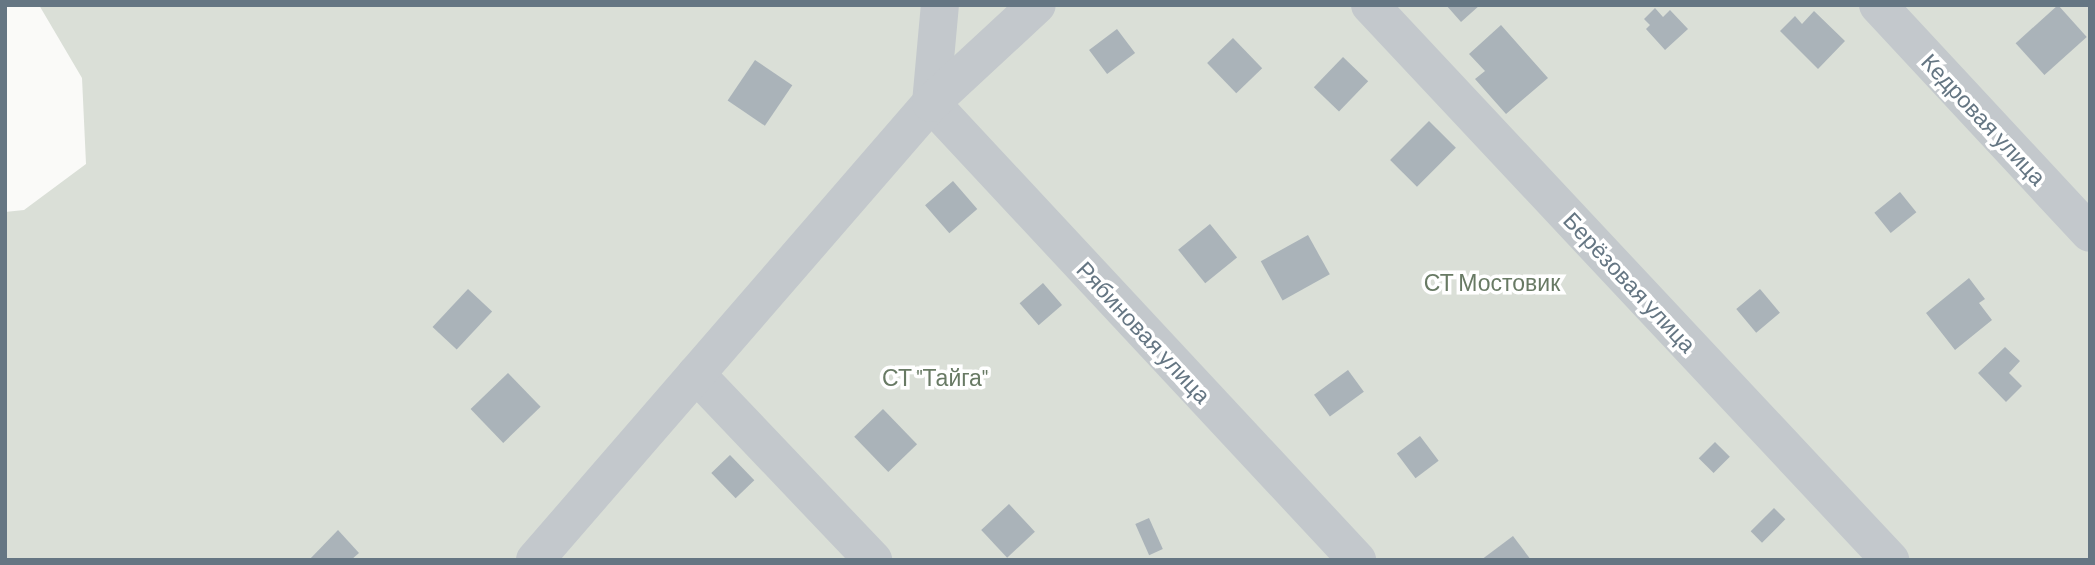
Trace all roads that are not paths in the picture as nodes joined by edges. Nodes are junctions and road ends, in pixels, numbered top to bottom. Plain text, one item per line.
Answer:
1 (940, 5) edge
2 (1037, 5) edge
3 (1370, 5) edge
4 (1878, 5) edge
5 (931, 103) junction
6 (2090, 233) edge
7 (696, 374) junction
8 (535, 560) edge
9 (873, 560) edge
10 (1357, 560) edge
11 (1890, 560) edge

1 - 5 street
2 - 5 street
3 - 11 street, Берёзовая улица
4 - 6 street, Кедровая улица
5 - 7 street
5 - 10 street, Рябиновая улица
7 - 8 street
7 - 9 street

